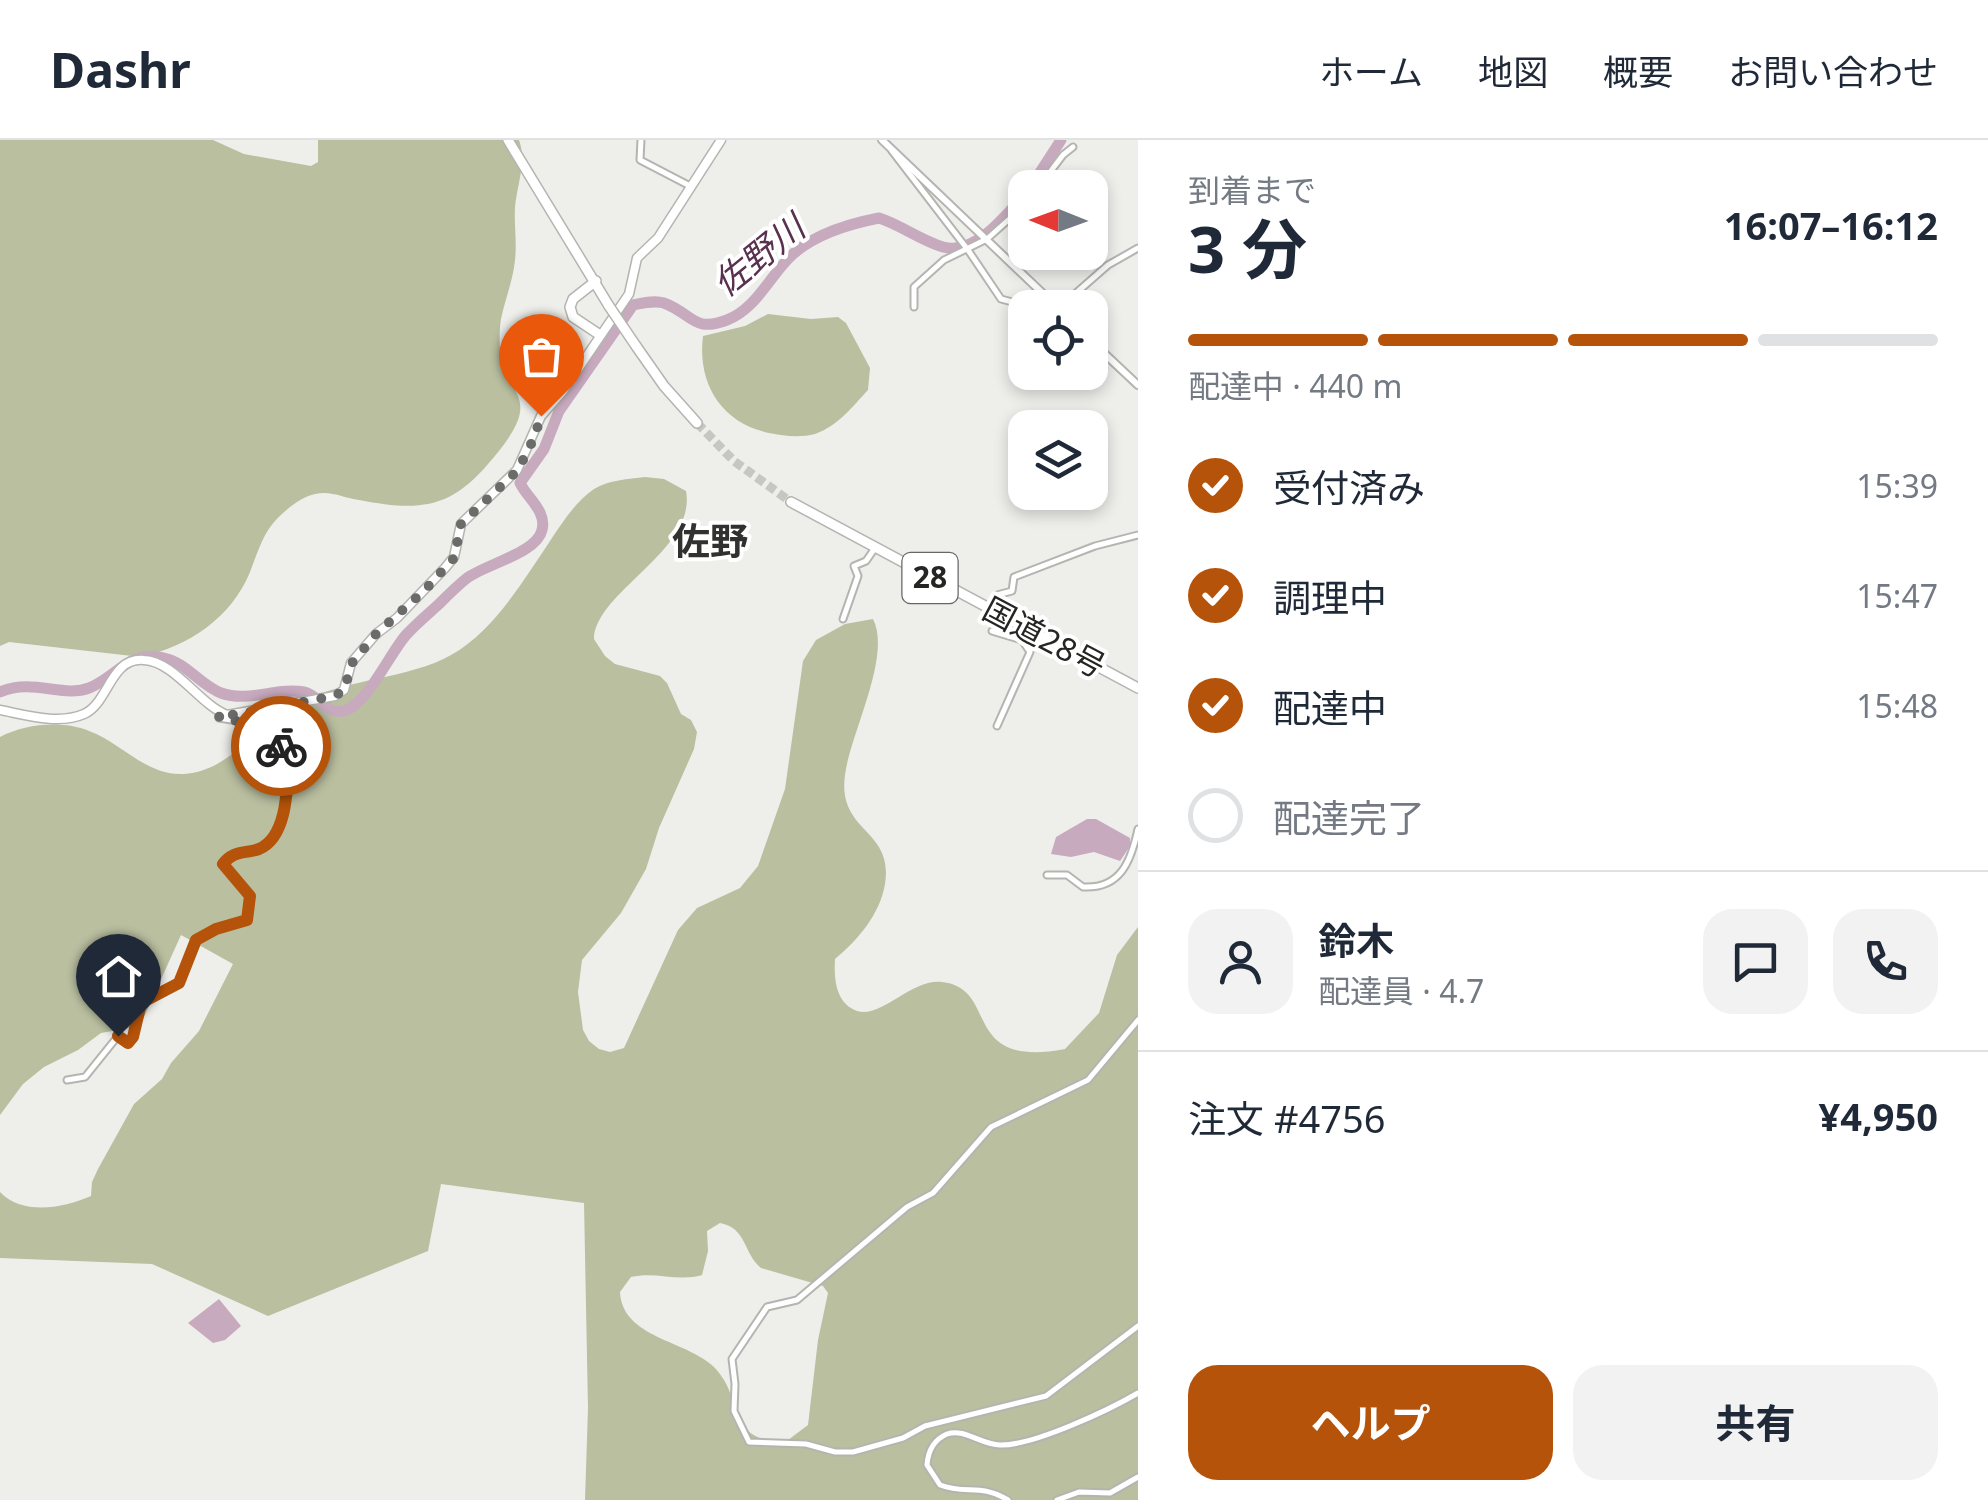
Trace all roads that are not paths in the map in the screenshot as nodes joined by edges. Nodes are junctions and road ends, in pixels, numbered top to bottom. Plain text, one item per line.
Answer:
1 (508, 140) edge
2 (641, 140) edge
3 (721, 140) edge
4 (882, 140) edge
5 (890, 146) junction
6 (1073, 147) dead end
7 (1053, 170) edge
8 (691, 187) junction
9 (1008, 220) edge
10 (987, 239) junction
11 (1138, 248) edge
12 (969, 250) junction
13 (596, 281) junction
14 (1040, 290) edge
15 (1079, 290) edge
16 (1008, 301) edge
17 (914, 307) dead end
18 (600, 335) junction
19 (1108, 357) edge
20 (1138, 385) edge
21 (697, 423) tunnel mouth
22 (792, 502) tunnel mouth
23 (1138, 536) edge
24 (875, 548) junction
25 (988, 610) junction
26 (842, 620) dead end
27 (992, 631) dead end
28 (1135, 687) edge
29 (0, 710) edge
30 (220, 712) junction
31 (997, 726) dead end
32 (1138, 829) edge
33 (1047, 875) dead end
34 (1138, 1020) edge
35 (67, 1080) dead end
36 (1138, 1326) edge
37 (1138, 1393) edge
38 (1138, 1477) edge
39 (1008, 1500) edge
40 (1057, 1500) edge

1 - 13 highway
2 - 8 street
3 - 8 main road
4 - 5 street
5 - 10 street
5 - 12 street
6 - 7 street
8 - 18 main road
9 - 10 street
10 - 12 street
10 - 14 street
11 - 15 street
12 - 16 street
12 - 17 street
13 - 18 highway
13 - 21 highway, bridge
18 - 30 main road
19 - 20 street
22 - 24 highway, 国道28号 / 28
23 - 25 street
24 - 25 highway, 国道28号 / 28
24 - 26 street
25 - 28 highway, 国道28号 / 28
27 - 31 street
29 - 30 main road
30 - 35 street
32 - 33 street
34 - 36 street
37 - 39 street
38 - 40 street

